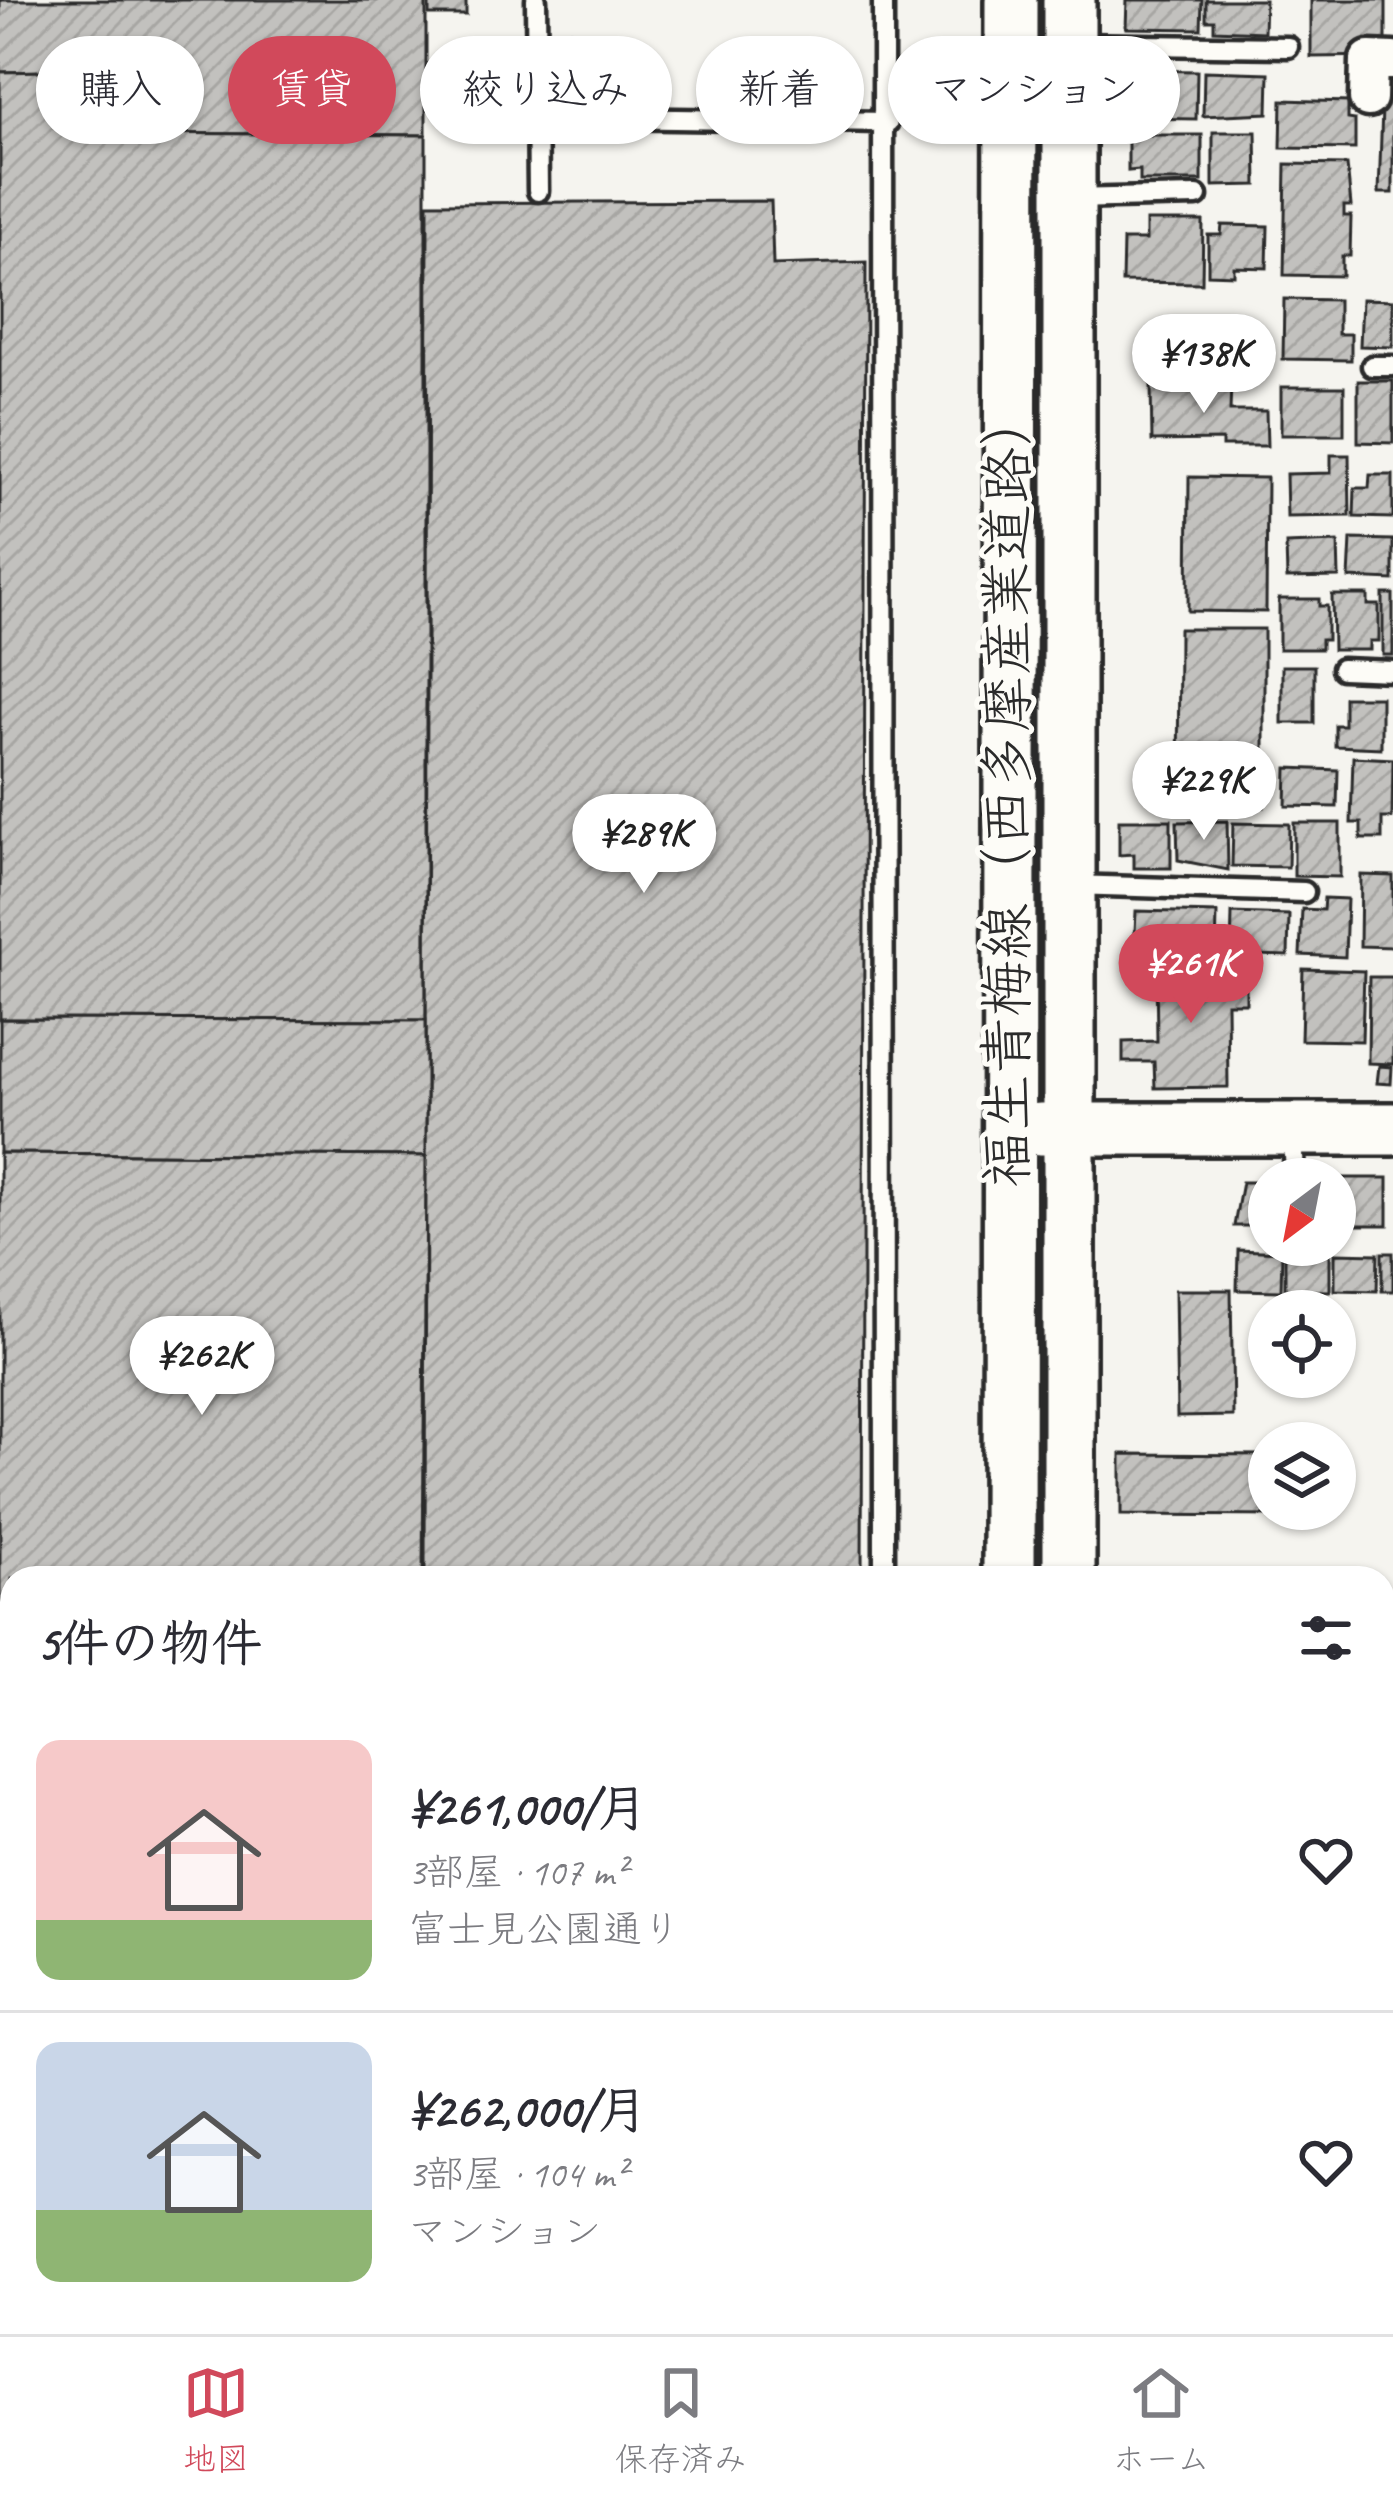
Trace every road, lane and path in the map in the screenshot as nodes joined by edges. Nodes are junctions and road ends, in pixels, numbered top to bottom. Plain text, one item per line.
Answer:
1 (536, 0) edge
2 (884, 0) edge
3 (1011, 0) edge
4 (1069, 22) edge
5 (566, 30) dead end
6 (537, 36) edge
7 (571, 36) edge
8 (1288, 47) dead end
9 (1393, 61) edge
10 (1367, 98) dead end
11 (672, 119) edge
12 (888, 122) junction
13 (539, 144) edge
14 (538, 190) dead end
15 (1197, 196) dead end
16 (1070, 200) junction
17 (1372, 366) dead end
18 (1393, 366) edge
19 (1342, 670) dead end
20 (1393, 671) edge
21 (1071, 885) junction
22 (1304, 892) dead end
23 (1070, 1129) junction
24 (1393, 1129) edge
25 (1010, 1130) junction
26 (1294, 1154) edge
27 (884, 1566) edge
28 (1009, 1566) edge
29 (1069, 1566) edge

1 - 6 lane
2 - 12 lane
3 - 25 main road, 福生青梅線（西多摩産業道路）
4 - 8 lane
4 - 16 main road, 福生青梅線（西多摩産業道路）
5 - 7 path
9 - 10 street
11 - 12 lane
12 - 27 lane
13 - 14 lane
15 - 16 lane
16 - 21 main road, 福生青梅線（西多摩産業道路）
17 - 18 lane
19 - 20 lane
21 - 22 lane
21 - 23 main road, 福生青梅線（西多摩産業道路）
23 - 25 main road
23 - 26 main road
23 - 29 main road, 福生青梅線（西多摩産業道路）
24 - 26 main road
25 - 28 main road, 福生青梅線（西多摩産業道路）

